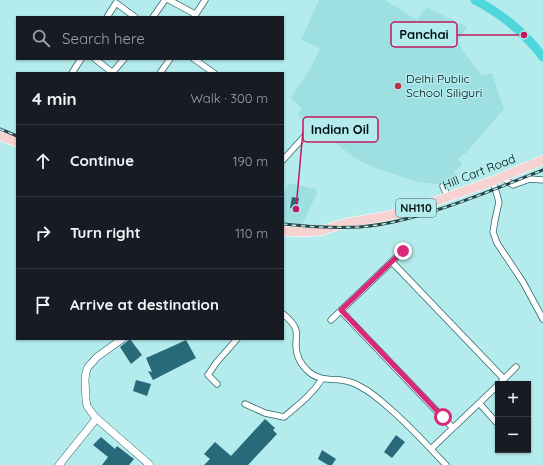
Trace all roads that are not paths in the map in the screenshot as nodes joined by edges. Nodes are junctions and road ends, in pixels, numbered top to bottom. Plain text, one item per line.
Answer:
1 (165, 0) edge
2 (169, 0) edge
3 (205, 0) edge
4 (117, 2) edge
5 (108, 16) edge
6 (134, 16) edge
7 (154, 16) edge
8 (194, 16) edge
9 (79, 60) edge
10 (96, 60) edge
11 (123, 60) edge
12 (169, 60) edge
13 (195, 60) edge
14 (73, 72) edge
15 (112, 72) edge
16 (114, 72) edge
17 (161, 72) edge
18 (213, 72) edge
19 (311, 129) dead end
20 (0, 136) edge
21 (16, 142) edge
22 (284, 159) edge
23 (543, 160) edge
24 (502, 177) junction
25 (543, 180) edge
26 (492, 181) junction
27 (443, 186) dead end
28 (448, 197) junction
29 (284, 231) edge
30 (403, 251) dead end
31 (392, 262) junction
32 (341, 310) junction
33 (284, 315) edge
34 (543, 319) edge
35 (331, 320) dead end
36 (121, 340) edge
37 (236, 340) edge
38 (516, 367) dead end
39 (322, 379) junction
40 (504, 379) junction
41 (502, 381) edge
42 (218, 384) dead end
43 (495, 387) edge
44 (479, 403) junction
45 (245, 404) dead end
46 (96, 419) junction
47 (495, 421) edge
48 (453, 428) junction
49 (431, 449) junction
50 (59, 465) edge
51 (150, 465) edge
52 (446, 465) edge

1 - 7 street
2 - 8 street
3 - 8 street
4 - 5 street
4 - 6 street
9 - 14 street
10 - 15 street
11 - 16 street
12 - 17 street
13 - 18 street
19 - 22 street
20 - 21 highway
23 - 24 highway, Hill Cart Road / NH110
24 - 25 street
24 - 26 highway, Hill Cart Road / NH110
26 - 28 highway, Hill Cart Road / NH110
26 - 34 street
27 - 28 street
28 - 29 highway, Hill Cart Road / NH110
30 - 31 street
31 - 32 street
31 - 40 street
32 - 35 street
32 - 48 street
33 - 39 street
36 - 46 street
37 - 42 street
38 - 40 street
39 - 45 street
39 - 49 street
40 - 41 street
43 - 44 street
44 - 47 street
44 - 48 street
46 - 50 street
46 - 51 street
48 - 49 street
49 - 52 street

